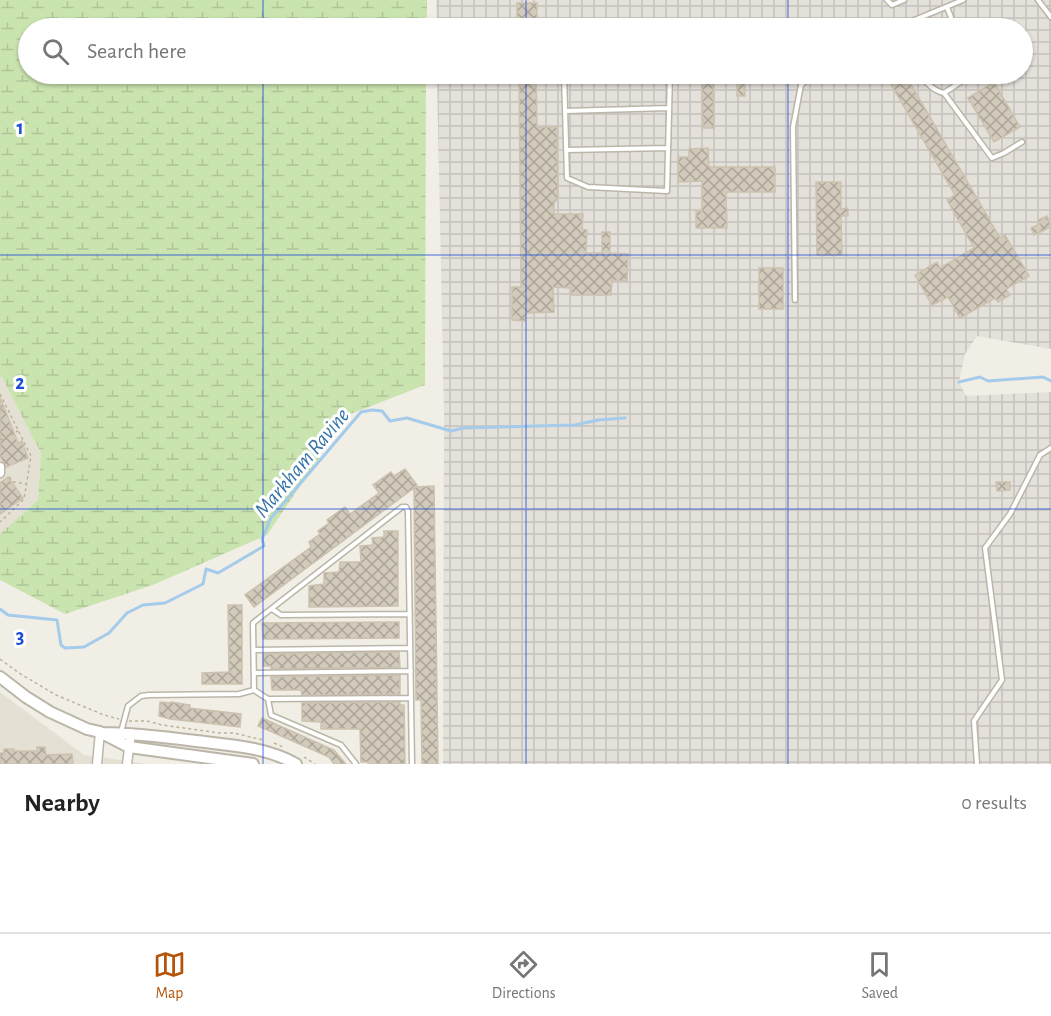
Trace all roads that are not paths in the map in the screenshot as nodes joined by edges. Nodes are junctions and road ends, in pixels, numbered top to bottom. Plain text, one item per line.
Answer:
1 (887, 0) edge
2 (904, 0) edge
3 (1038, 0) edge
4 (959, 1) edge
5 (947, 7) junction
6 (1051, 17) edge
7 (920, 18) edge
8 (951, 18) edge
9 (564, 84) edge
10 (670, 84) edge
11 (802, 84) edge
12 (928, 84) edge
13 (958, 84) edge
14 (944, 93) junction
15 (669, 108) junction
16 (565, 111) junction
17 (1022, 142) dead end
18 (668, 148) junction
19 (567, 150) junction
20 (795, 300) dead end
21 (1051, 448) edge
22 (0, 467) edge
23 (3, 474) edge
24 (272, 609) junction
25 (410, 614) junction
26 (410, 648) junction
27 (254, 650) junction
28 (411, 671) junction
29 (254, 673) junction
30 (0, 677) edge
31 (255, 690) junction
32 (411, 698) junction
33 (268, 699) junction
34 (129, 729) junction
35 (100, 732) junction
36 (129, 747) junction
37 (97, 764) edge
38 (127, 764) edge
39 (253, 764) edge
40 (296, 764) edge
41 (356, 764) edge
42 (412, 764) edge
43 (977, 764) edge

1 - 2 lane
3 - 6 lane
4 - 5 lane
5 - 7 lane
5 - 8 lane
9 - 16 lane
10 - 15 lane
11 - 20 lane
12 - 14 lane
13 - 14 lane
14 - 17 lane
15 - 16 lane
15 - 18 lane
16 - 19 lane
18 - 19 lane
18 - 19 lane
21 - 43 lane
22 - 23 street
24 - 25 lane
24 - 25 lane
24 - 27 lane
25 - 26 lane
26 - 27 lane
26 - 28 lane
27 - 29 lane
28 - 29 lane
28 - 32 lane
29 - 31 lane
30 - 35 street
31 - 33 lane
31 - 34 lane
32 - 33 lane
32 - 42 lane
33 - 41 lane
34 - 35 street
34 - 36 street
34 - 40 street
35 - 36 street
35 - 37 street
36 - 38 street
36 - 39 street

